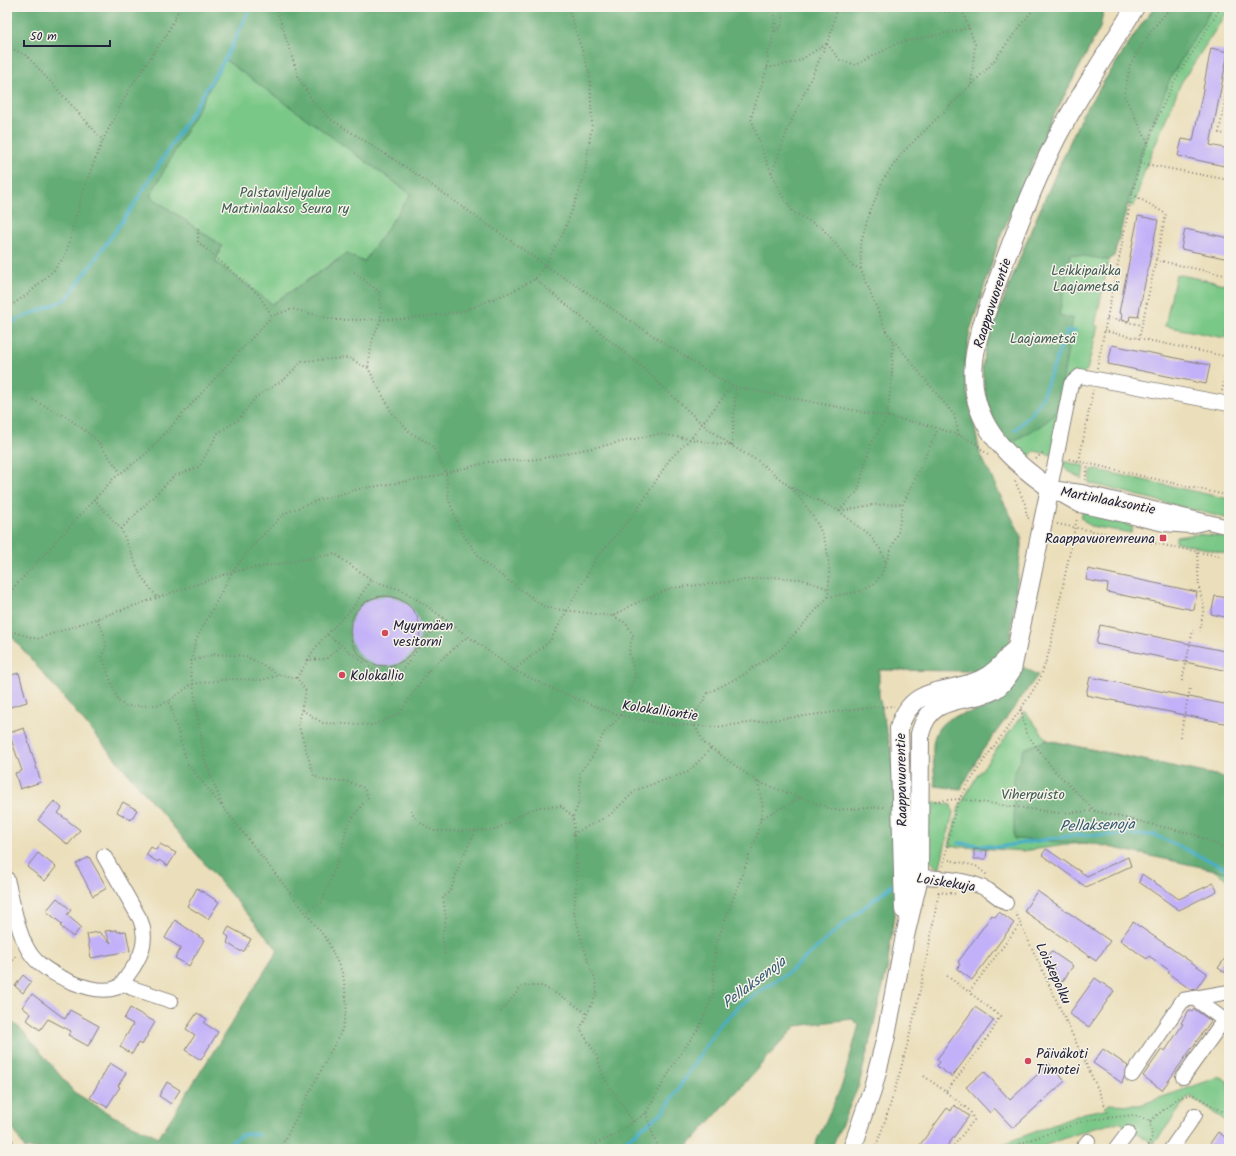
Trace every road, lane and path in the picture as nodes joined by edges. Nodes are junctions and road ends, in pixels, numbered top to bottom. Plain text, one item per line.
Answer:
1 (180, 7) edge
2 (276, 7) edge
3 (568, 7) edge
4 (775, 7) edge
5 (837, 7) edge
6 (929, 7) edge
7 (966, 7) edge
8 (1035, 7) edge
9 (1135, 7) edge
10 (1171, 7) edge
11 (1221, 7) edge
12 (962, 10) junction
13 (969, 28) junction
14 (774, 31) junction
15 (827, 44) junction
16 (7, 46) edge
17 (767, 68) junction
18 (1229, 77) edge
19 (971, 86) junction
20 (1229, 135) edge
21 (103, 140) junction
22 (1148, 143) junction
23 (1140, 164) junction
24 (772, 172) junction
25 (1229, 180) edge
26 (1132, 194) junction
27 (198, 229) dead end
28 (1156, 260) junction
29 (545, 265) junction
30 (860, 269) junction
31 (354, 272) dead end
32 (1229, 276) edge
33 (535, 279) junction
34 (7, 308) edge
35 (272, 316) junction
36 (1107, 318) junction
37 (381, 319) junction
38 (1142, 325) junction
39 (1104, 331) junction
40 (893, 338) junction
41 (1140, 339) junction
42 (1229, 357) edge
43 (368, 368) junction
44 (1095, 378) junction
45 (732, 386) junction
46 (736, 387) junction
47 (33, 400) dead end
48 (1224, 403) edge
49 (887, 417) junction
50 (701, 424) junction
51 (938, 428) junction
52 (959, 435) junction
53 (691, 438) junction
54 (732, 446) junction
55 (1057, 456) junction
56 (1079, 461) junction
57 (995, 462) dead end
58 (1088, 464) junction
59 (120, 472) junction
60 (446, 473) junction
61 (1018, 476) junction
62 (789, 486) junction
63 (1050, 488) junction
64 (1229, 496) edge
65 (94, 499) junction
66 (1081, 499) junction
67 (903, 504) junction
68 (839, 511) junction
69 (1044, 522) junction
70 (1075, 527) junction
71 (1229, 527) edge
72 (121, 529) junction
73 (1197, 551) junction
74 (1229, 558) edge
75 (886, 563) junction
76 (232, 572) junction
77 (372, 580) junction
78 (829, 589) junction
79 (7, 595) edge
80 (157, 597) junction
81 (828, 597) junction
82 (565, 611) junction
83 (442, 616) junction
84 (613, 616) junction
85 (97, 619) junction
86 (7, 630) edge
87 (1193, 630) dead end
88 (1200, 631) dead end
89 (328, 635) junction
90 (468, 636) junction
91 (341, 645) junction
92 (1017, 645) junction
93 (308, 660) junction
94 (191, 661) junction
95 (514, 670) junction
96 (280, 675) junction
97 (297, 678) junction
98 (1182, 681) dead end
99 (1191, 683) dead end
100 (192, 684) junction
101 (170, 702) junction
102 (910, 705) junction
103 (1021, 709) junction
104 (301, 710) junction
105 (622, 715) junction
106 (695, 726) junction
107 (1180, 737) dead end
108 (711, 748) junction
109 (758, 782) junction
110 (800, 798) junction
111 (959, 799) junction
112 (927, 801) dead end
113 (893, 806) dead end
114 (223, 807) junction
115 (411, 810) dead end
116 (1095, 811) junction
117 (573, 817) junction
118 (760, 819) junction
119 (476, 831) junction
120 (573, 834) junction
121 (1229, 850) edge
122 (104, 856) dead end
123 (912, 877) junction
124 (7, 879) edge
125 (940, 886) junction
126 (967, 889) junction
127 (1006, 903) joint
128 (307, 912) junction
129 (1020, 924) junction
130 (24, 943) junction
131 (445, 954) dead end
132 (7, 970) edge
133 (947, 976) dead end
134 (122, 983) junction
135 (968, 992) junction
136 (1229, 992) edge
137 (1194, 998) junction
138 (171, 1001) dead end
139 (501, 1012) dead end
140 (587, 1014) junction
141 (1132, 1075) dead end
142 (924, 1076) dead end
143 (1184, 1083) joint
144 (946, 1092) junction
145 (1187, 1096) junction
146 (646, 1112) junction
147 (1195, 1115) dead end
148 (1229, 1115) edge
149 (1109, 1117) junction
150 (1150, 1121) junction
151 (633, 1122) junction
152 (7, 1130) edge
153 (1128, 1133) dead end
154 (17, 1149) edge
155 (280, 1149) edge
156 (585, 1149) edge
157 (661, 1149) edge
158 (852, 1149) edge
159 (875, 1149) edge
160 (951, 1149) edge
161 (1005, 1149) edge
162 (1116, 1149) edge
163 (1146, 1149) edge
164 (1171, 1149) edge

1 - 21 path
2 - 29 path
3 - 29 path
4 - 14 path
4 - 14 path
5 - 15 path
6 - 12 path
7 - 12 path
8 - 19 path
9 - 61 main road, Raappavuorentie
10 - 22 path
11 - 22 path
12 - 13 path
13 - 15 path
13 - 19 path
14 - 17 path
15 - 17 path
15 - 24 path
16 - 21 path
17 - 24 path
18 - 20 path
19 - 30 path
21 - 34 path
22 - 23 path
23 - 25 path
23 - 26 path
24 - 30 path
26 - 28 path
26 - 36 path
27 - 35 path
28 - 32 path
28 - 38 path
29 - 33 path
29 - 45 path
30 - 40 path
31 - 37 path
33 - 37 path
33 - 50 path
35 - 37 path
35 - 59 path
36 - 38 path
36 - 39 path
37 - 43 path
38 - 41 path
39 - 41 path
39 - 44 path
40 - 49 path
40 - 52 path
41 - 42 path
42 - 48 path
43 - 60 path
43 - 72 path
44 - 48 street
44 - 55 street
44 - 56 path
45 - 46 path
45 - 50 path
46 - 49 path
46 - 54 path
47 - 59 path
49 - 51 path
49 - 68 path
50 - 53 path
50 - 54 path
51 - 52 path
51 - 67 path
52 - 57 path
53 - 54 path
53 - 60 path
53 - 82 path
54 - 62 path
55 - 56 path
55 - 61 path
55 - 63 street
56 - 58 path
58 - 64 path
58 - 66 path
59 - 65 path
60 - 76 path
60 - 82 path
61 - 63 main road, Raappavuorentie
61 - 69 path
62 - 68 path
62 - 78 path
63 - 66 street, Martinlaaksontie
63 - 69 main road, Raappavuorentie
65 - 72 path
65 - 79 path
66 - 70 path
66 - 71 street, Martinlaaksontie
67 - 68 path
67 - 75 path
68 - 75 path
69 - 70 path
69 - 92 main road, Raappavuorentie
70 - 73 path
70 - 103 path
72 - 80 path
73 - 74 path
73 - 88 path
75 - 81 path
76 - 77 path, Kolokalliontie
76 - 80 path, Kolokalliontie
76 - 94 path
77 - 83 path, Kolokalliontie
77 - 89 path
78 - 81 path
78 - 84 path
80 - 85 path, Kolokalliontie
81 - 106 path
82 - 84 path
82 - 95 path
83 - 90 path, Kolokalliontie
83 - 91 path
84 - 105 path
85 - 86 path, Kolokalliontie
85 - 101 path
87 - 98 path
89 - 91 path
89 - 93 path
90 - 95 path, Kolokalliontie
90 - 104 path
91 - 93 path
92 - 102 main road, Raappavuorentie
92 - 123 main road, Raappavuorentie
93 - 97 path
94 - 96 path
94 - 100 path
95 - 105 path, Kolokalliontie
96 - 97 path
96 - 100 path
97 - 104 path
99 - 107 path
100 - 101 path
100 - 114 path
101 - 114 path
102 - 106 path, Kolokalliontie
102 - 123 main road, Raappavuorentie
103 - 111 path
103 - 116 path
104 - 128 path
105 - 106 path, Kolokalliontie
105 - 117 path
106 - 108 path
108 - 109 path
108 - 120 path
109 - 110 path
109 - 118 path
110 - 113 path
110 - 118 path
111 - 112 path
111 - 116 path
111 - 125 path
114 - 128 path
115 - 119 path
116 - 121 path
117 - 119 path
117 - 120 path
118 - 146 path
119 - 131 path
120 - 140 path
122 - 134 street
123 - 125 street, Loiskekuja
123 - 158 main road, Raappavuorentie
124 - 130 street
125 - 126 street, Loiskekuja
125 - 126 path
125 - 159 path
126 - 127 street, Loiskekuja
127 - 129 path, Loiskepolku
128 - 155 path
129 - 135 path
129 - 149 path, Loiskepolku
130 - 132 path
130 - 134 street
133 - 135 path
134 - 138 street
135 - 144 path
136 - 137 street
137 - 141 street
137 - 143 street
139 - 140 path
140 - 151 path
142 - 144 path
143 - 145 path
144 - 160 path
145 - 148 path
145 - 150 path
146 - 151 path
146 - 157 path
147 - 164 street
149 - 150 path
149 - 161 path
150 - 163 path
151 - 156 path
152 - 154 path
153 - 162 street

